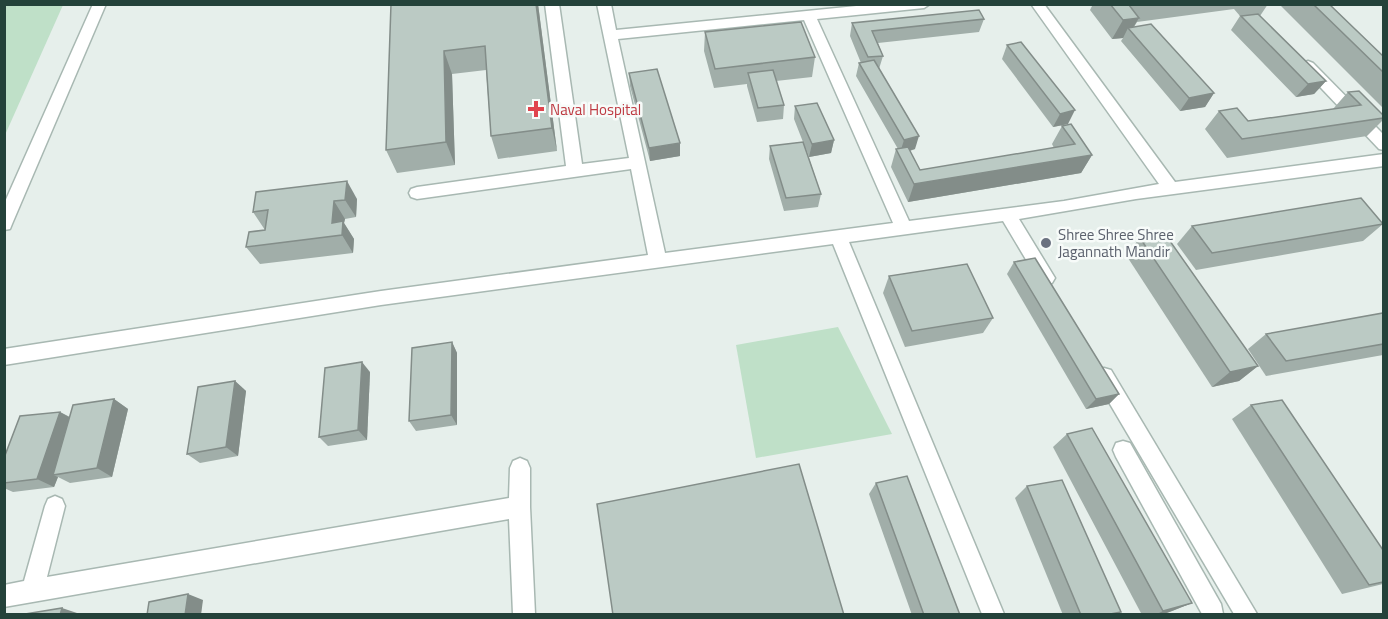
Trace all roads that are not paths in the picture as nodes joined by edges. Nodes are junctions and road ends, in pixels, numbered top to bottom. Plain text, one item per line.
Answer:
1 (100, 4) edge
2 (552, 4) edge
3 (604, 4) edge
4 (924, 4) edge
5 (1037, 4) edge
6 (809, 16) junction
7 (610, 35) junction
8 (1296, 54) edge
9 (1383, 145) edge
10 (1383, 160) edge
11 (638, 162) junction
12 (575, 172) junction
13 (1171, 189) junction
14 (417, 193) dead end
15 (1008, 214) junction
16 (4, 224) edge
17 (904, 228) junction
18 (838, 236) junction
19 (658, 260) junction
20 (1056, 295) edge
21 (1091, 355) edge
22 (4, 357) edge
23 (1124, 450) dead end
24 (520, 468) dead end
25 (1162, 475) junction
26 (1140, 480) junction
27 (56, 506) dead end
28 (519, 507) junction
29 (1209, 555) junction
30 (1184, 561) junction
31 (32, 591) junction
32 (4, 596) edge
33 (1213, 612) dead end
34 (524, 615) edge
35 (993, 615) edge
36 (1246, 615) edge

1 - 16 street
2 - 12 street
3 - 7 street
4 - 6 street
5 - 13 street
6 - 7 street
6 - 17 street
7 - 11 street
8 - 9 street
10 - 13 street
11 - 12 street
11 - 19 street
12 - 14 street
13 - 15 street
15 - 17 street
15 - 20 street
17 - 18 street
18 - 19 street
18 - 35 street
19 - 22 street
21 - 25 street
23 - 26 street
24 - 28 street
25 - 26 street
25 - 29 street
26 - 30 street
27 - 31 street
28 - 31 street
28 - 34 street
29 - 30 street
29 - 36 street
30 - 33 street
31 - 32 street

